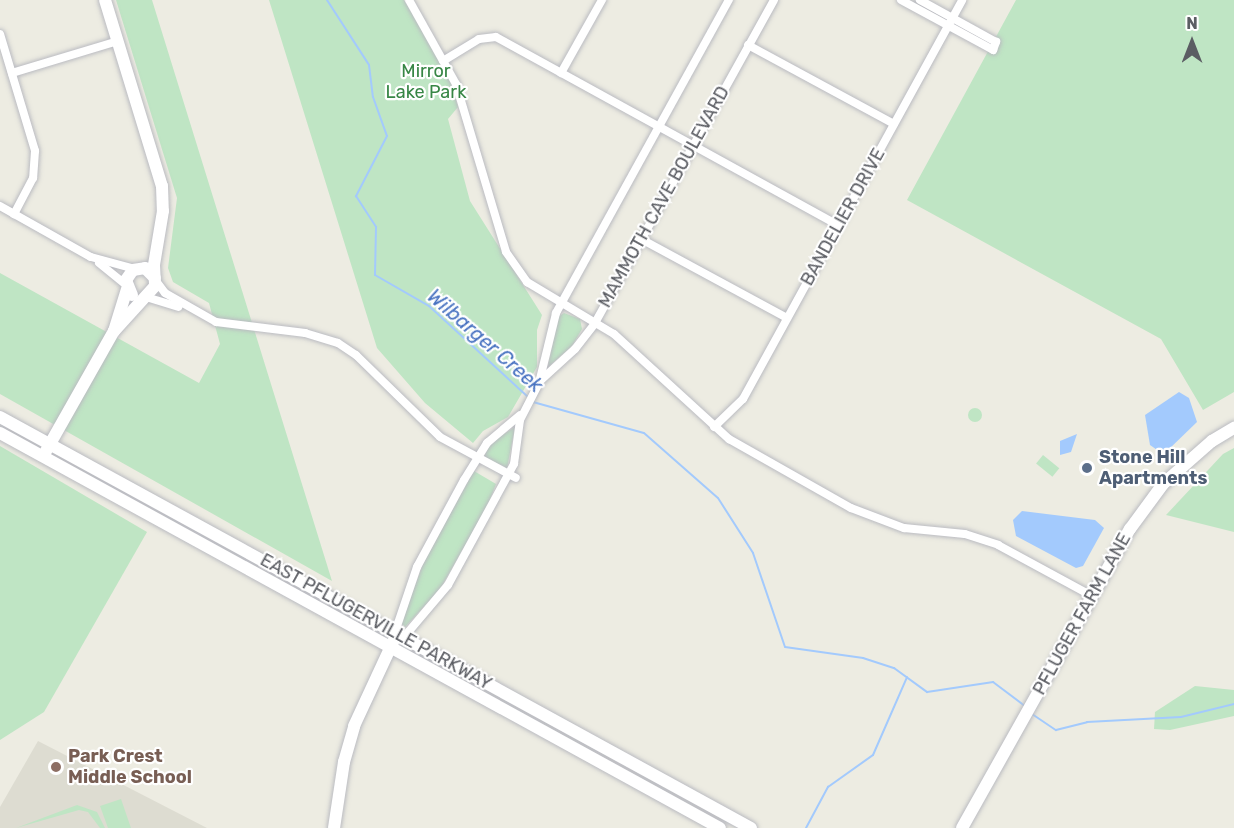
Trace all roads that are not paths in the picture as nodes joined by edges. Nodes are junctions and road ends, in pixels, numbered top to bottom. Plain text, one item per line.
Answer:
1 (105, 0) edge
2 (409, 0) edge
3 (602, 0) edge
4 (729, 0) edge
5 (774, 0) edge
6 (901, 0) edge
7 (920, 0) edge
8 (962, 0) edge
9 (950, 22) junction
10 (0, 34) edge
11 (118, 41) junction
12 (748, 45) junction
13 (443, 61) junction
14 (12, 73) junction
15 (561, 73) junction
16 (894, 124) junction
17 (659, 125) junction
18 (693, 146) junction
19 (0, 206) edge
20 (14, 214) junction
21 (838, 225) junction
22 (641, 240) junction
23 (158, 246) junction
24 (91, 257) junction
25 (137, 269) junction
26 (155, 279) junction
27 (127, 288) junction
28 (144, 297) junction
29 (561, 302) junction
30 (207, 318) junction
31 (787, 318) junction
32 (595, 323) junction
33 (114, 331) junction
34 (539, 383) junction
35 (523, 412) junction
36 (0, 417) edge
37 (714, 427) junction
38 (1234, 428) edge
39 (0, 434) edge
40 (50, 444) junction
41 (43, 457) junction
42 (477, 460) junction
43 (512, 476) junction
44 (1092, 596) junction
45 (400, 635) junction
46 (392, 649) junction
47 (659, 777) junction
48 (652, 792) junction
49 (334, 828) edge
50 (720, 828) edge
51 (751, 828) edge
52 (962, 828) edge

1 - 11 main road
2 - 13 street
3 - 15 street
4 - 17 street, MAMMOTH CAVE BOULEVARD
5 - 12 street, MAMMOTH CAVE BOULEVARD
6 - 9 street
7 - 9 street
8 - 9 street, BANDELIER DRIVE
9 - 9 street
9 - 16 street, BANDELIER DRIVE
10 - 14 street
11 - 14 street
11 - 23 main road
12 - 16 street
12 - 18 street, MAMMOTH CAVE BOULEVARD
13 - 15 street
13 - 29 street
14 - 20 street
15 - 17 street
16 - 21 street, BANDELIER DRIVE
17 - 18 street
17 - 29 street, MAMMOTH CAVE BOULEVARD
18 - 21 street
18 - 22 street, MAMMOTH CAVE BOULEVARD
19 - 20 street
20 - 24 street
21 - 31 street, BANDELIER DRIVE
22 - 31 street
22 - 32 street, MAMMOTH CAVE BOULEVARD
23 - 25 main road
23 - 26 main road
24 - 25 street
24 - 27 street
25 - 26 main road
25 - 27 main road
26 - 28 main road
26 - 30 street
27 - 28 main road
27 - 33 main road
28 - 30 street
28 - 33 main road
29 - 32 street
29 - 34 street, MAMMOTH CAVE BOULEVARD
30 - 42 street
31 - 37 street, BANDELIER DRIVE
32 - 34 street, MAMMOTH CAVE BOULEVARD
32 - 37 street
33 - 40 main road
34 - 35 street, MAMMOTH CAVE BOULEVARD
35 - 42 street, MAMMOTH CAVE BOULEVARD
35 - 43 street, MAMMOTH CAVE BOULEVARD
36 - 40 main road, EAST PFLUGERVILLE PARKWAY
37 - 44 street
38 - 44 main road, PFLUGER FARM LANE
39 - 41 main road, EAST PFLUGERVILLE PARKWAY
40 - 41 main road
40 - 45 main road, EAST PFLUGERVILLE PARKWAY
41 - 46 main road, EAST PFLUGERVILLE PARKWAY
42 - 43 street
42 - 45 street, MAMMOTH CAVE BOULEVARD
43 - 45 street, MAMMOTH CAVE BOULEVARD
44 - 52 main road, PFLUGER FARM LANE
45 - 46 main road, MAMMOTH CAVE BOULEVARD
45 - 47 main road, EAST PFLUGERVILLE PARKWAY
46 - 48 main road, EAST PFLUGERVILLE PARKWAY
46 - 49 main road
47 - 48 street
47 - 51 main road, EAST PFLUGERVILLE PARKWAY
48 - 50 main road, EAST PFLUGERVILLE PARKWAY

